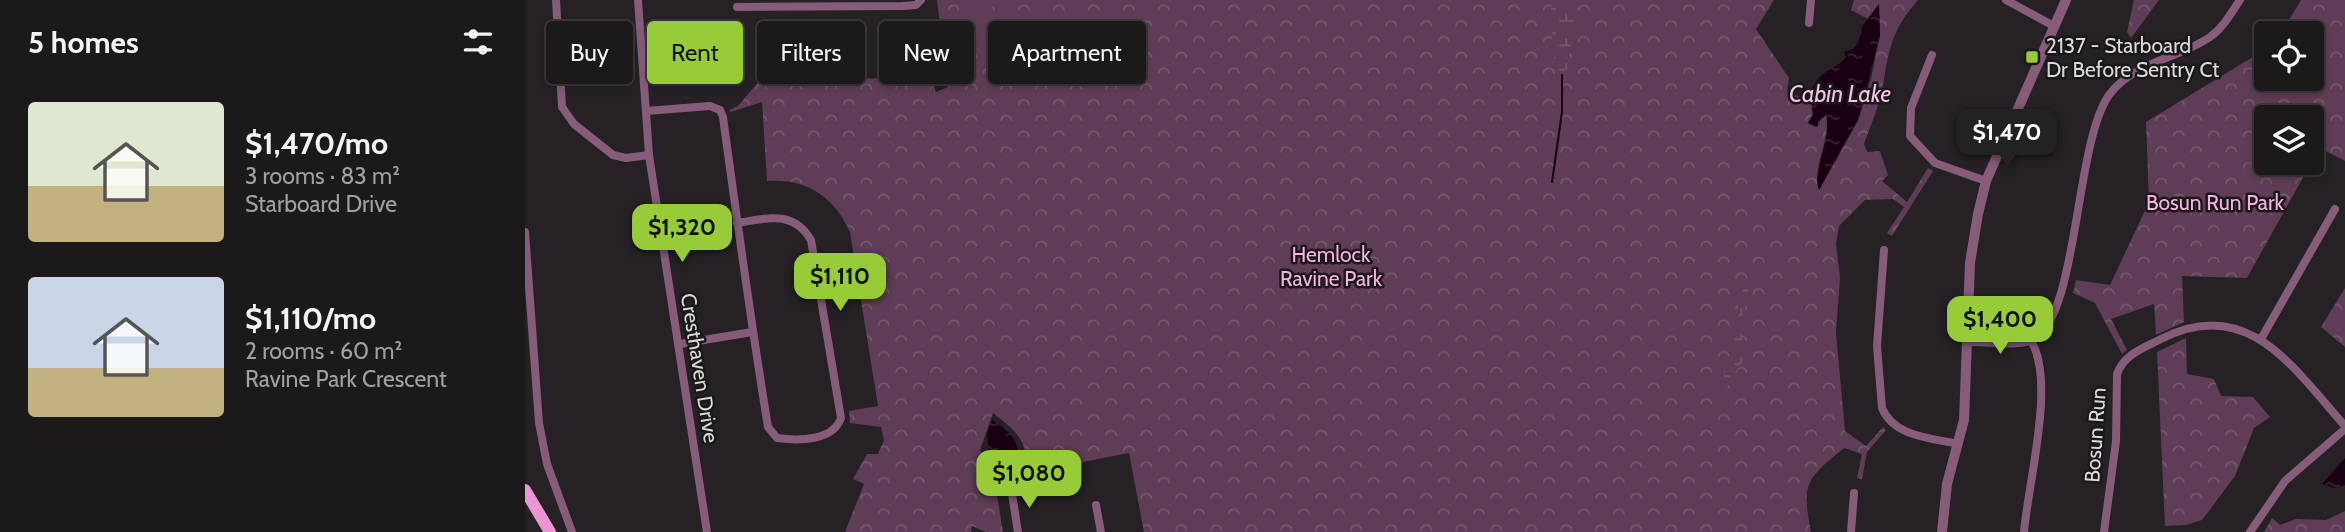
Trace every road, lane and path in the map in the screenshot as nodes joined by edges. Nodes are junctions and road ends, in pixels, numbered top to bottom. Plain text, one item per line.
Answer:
1 (556, 0) edge
2 (638, 0) edge
3 (1811, 0) edge
4 (2005, 0) edge
5 (2066, 0) edge
6 (2240, 0) edge
7 (919, 2) edge
8 (737, 7) dead end
9 (1809, 23) dead end
10 (2052, 24) junction
11 (1932, 55) dead end
12 (646, 111) junction
13 (649, 155) junction
14 (1986, 180) junction
15 (2335, 209) dead end
16 (737, 223) junction
17 (525, 233) edge
18 (1884, 250) dead end
19 (752, 332) junction
20 (2261, 339) junction
21 (2031, 341) junction
22 (1968, 342) junction
23 (680, 344) junction
24 (2345, 427) edge
25 (1958, 444) junction
26 (525, 489) edge
27 (1854, 493) dead end
28 (1012, 494) dead end
29 (1096, 505) dead end
30 (549, 532) edge
31 (572, 532) edge
32 (707, 532) edge
33 (1018, 532) edge
34 (1101, 532) edge
35 (1851, 532) edge
36 (1942, 532) edge
37 (2024, 532) edge
38 (2104, 532) edge
39 (2250, 532) edge

1 - 13 street
2 - 12 street, Cresthaven Drive
3 - 9 street
4 - 10 street
5 - 10 street
6 - 21 street
7 - 8 street
10 - 14 street
11 - 14 street
12 - 13 street, Cresthaven Drive
12 - 16 street
13 - 23 street, Cresthaven Drive
14 - 22 street
15 - 20 street
16 - 19 street
16 - 19 street
17 - 31 street
18 - 25 street
19 - 23 street
20 - 24 street, Bosun Run
20 - 38 street, Bosun Run
21 - 22 street
21 - 37 street
22 - 25 street
23 - 32 street, Cresthaven Drive
24 - 39 street
25 - 36 street
26 - 30 main road
27 - 35 street
28 - 33 street
29 - 34 street

